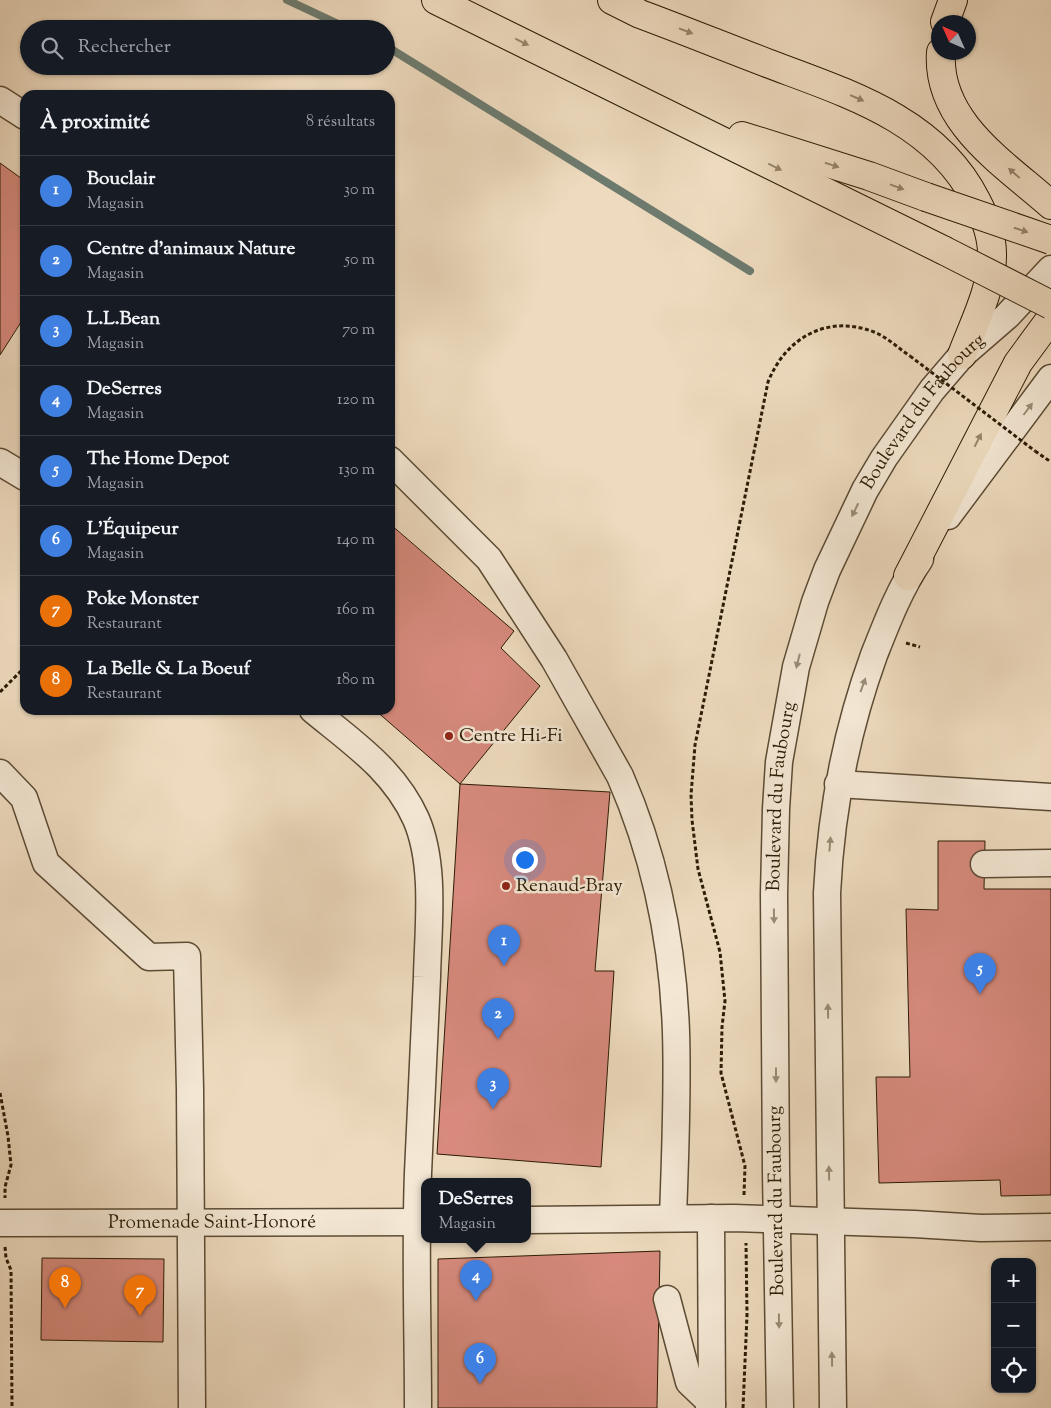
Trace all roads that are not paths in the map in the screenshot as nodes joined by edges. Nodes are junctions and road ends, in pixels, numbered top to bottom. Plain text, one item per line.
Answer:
1 (436, 0) edge
2 (612, 0) edge
3 (953, 0) edge
4 (948, 15) edge
5 (942, 60) edge
6 (0, 100) edge
7 (653, 107) junction
8 (20, 113) edge
9 (1051, 204) edge
10 (1051, 240) edge
11 (1051, 269) edge
12 (1051, 305) edge
13 (1051, 318) edge
14 (962, 355) junction
15 (1051, 378) edge
16 (0, 462) edge
17 (395, 465) edge
18 (20, 474) edge
19 (908, 576) junction
20 (320, 715) edge
21 (0, 773) edge
22 (838, 784) junction
23 (1051, 797) edge
24 (1051, 863) edge
25 (984, 864) dead end
26 (422, 1178) edge
27 (673, 1218) junction
28 (711, 1218) junction
29 (777, 1219) junction
30 (531, 1220) edge
31 (421, 1222) edge
32 (830, 1222) junction
33 (0, 1223) edge
34 (190, 1223) junction
35 (1051, 1227) edge
36 (667, 1300) dead end
37 (711, 1407) edge
38 (192, 1408) edge
39 (418, 1408) edge
40 (780, 1408) edge
41 (833, 1408) edge

1 -> 7 highway
2 -> 14 highway
3 - 4 highway
9 -> 5 highway
6 - 8 street
7 -> 10 highway, bridge
7 -> 12 highway, bridge
11 - 14 street, Boulevard du Faubourg
19 -> 13 highway
14 -> 29 street, Boulevard du Faubourg
19 -> 15 street
16 - 18 street
17 - 27 street
22 -> 19 street
20 - 26 street
21 - 34 street
22 - 23 street
32 -> 22 street
24 - 25 street
27 - 28 street
27 - 30 street
28 - 29 street
28 - 37 street
29 - 32 street
29 -> 40 street, Boulevard du Faubourg
31 - 34 street, Promenade Saint-Honoré
31 - 39 street
32 - 35 street
41 -> 32 street
33 - 34 street, Promenade Saint-Honoré
34 - 38 street
36 - 37 street

